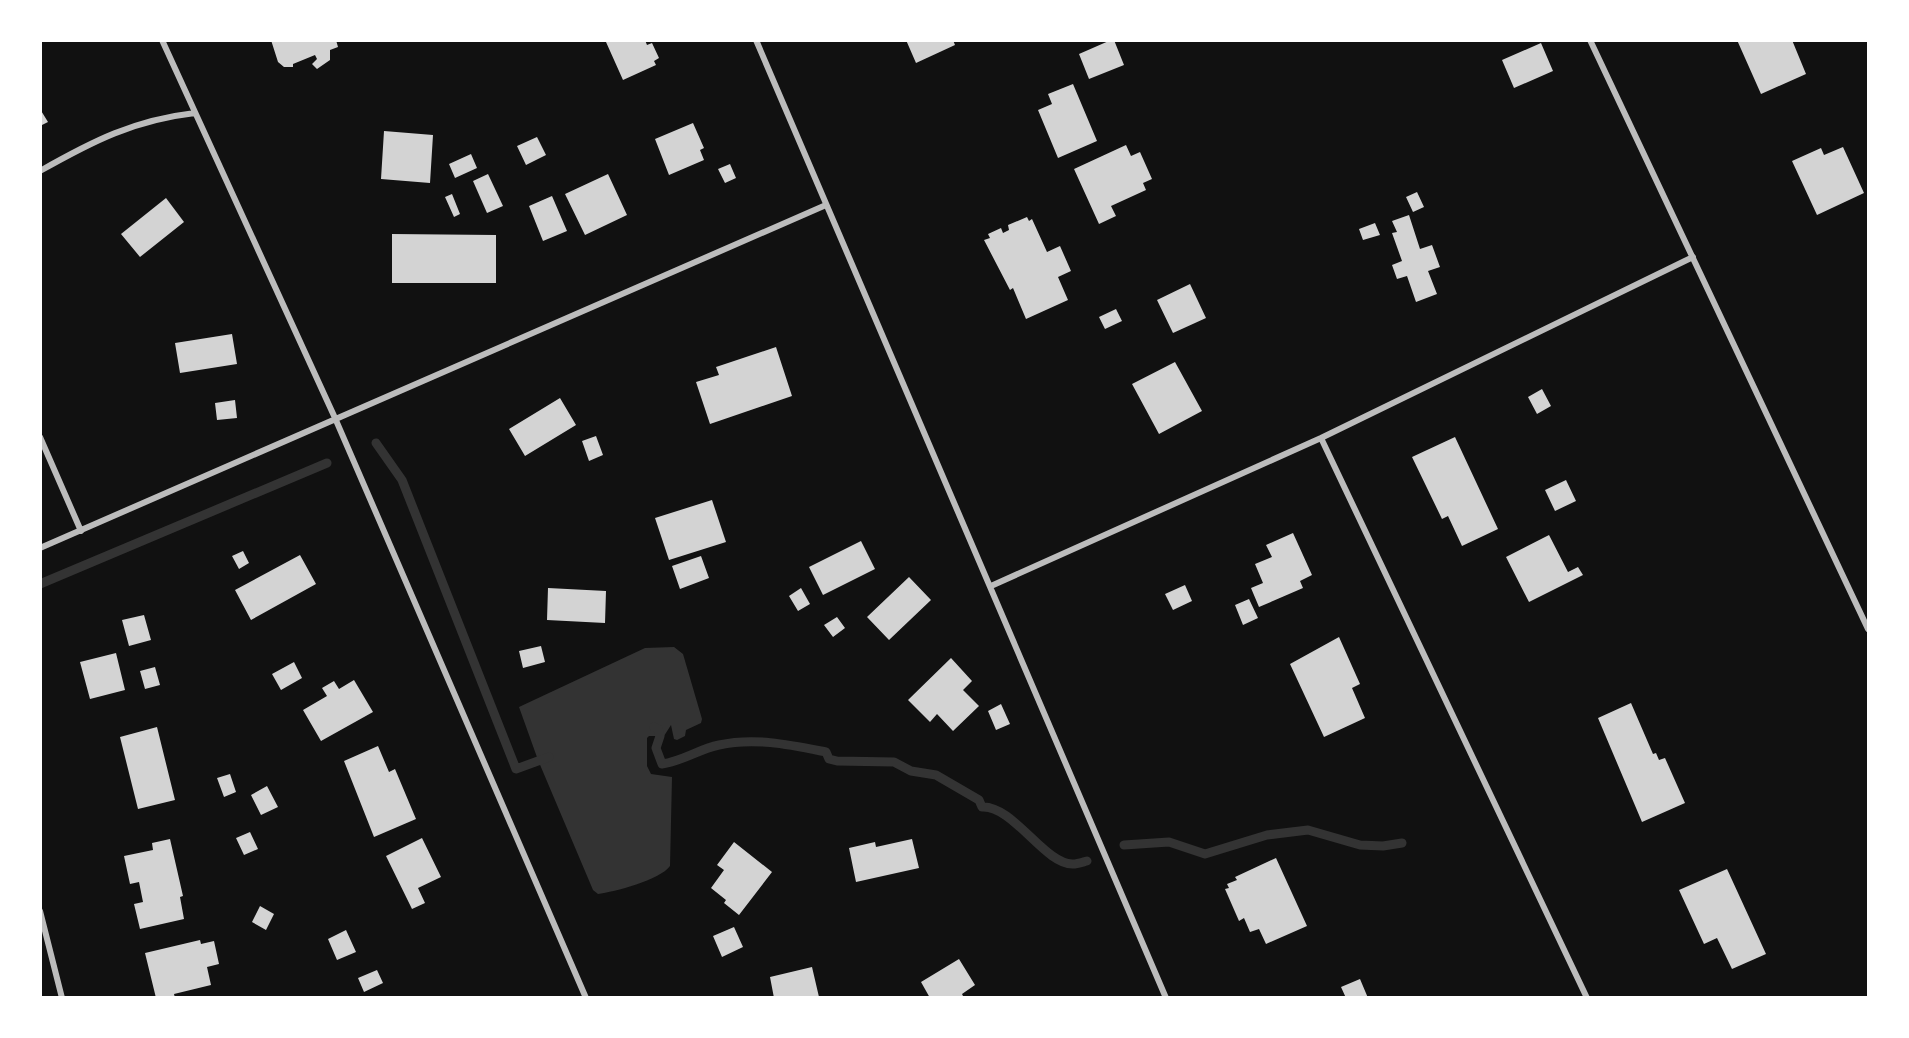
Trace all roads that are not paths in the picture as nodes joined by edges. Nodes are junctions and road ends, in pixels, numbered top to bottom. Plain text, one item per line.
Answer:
1 (162, 40) edge
2 (756, 40) edge
3 (1590, 40) edge
4 (195, 113) junction
5 (40, 171) edge
6 (826, 205) junction
7 (1693, 257) junction
8 (335, 418) junction
9 (40, 437) edge
10 (1321, 438) junction
11 (81, 531) junction
12 (40, 548) edge
13 (991, 586) junction
14 (1869, 629) edge
15 (40, 911) edge
16 (62, 998) edge
17 (586, 998) edge
18 (1166, 998) edge
19 (1587, 998) edge

1 - 4 street
2 - 6 street
3 - 7 street
4 - 5 street
4 - 8 street
6 - 8 street
6 - 13 street
7 - 10 street
7 - 14 street
8 - 11 street
8 - 17 street
9 - 11 street
10 - 13 street
10 - 19 street
11 - 12 street
13 - 18 street
15 - 16 street

